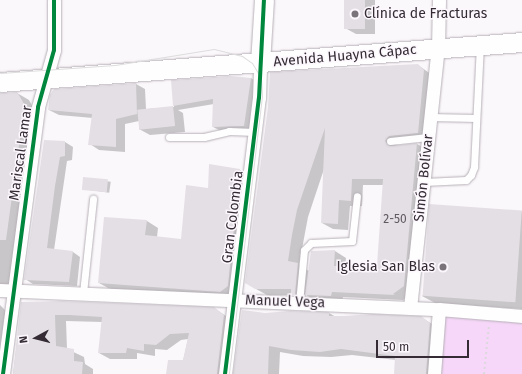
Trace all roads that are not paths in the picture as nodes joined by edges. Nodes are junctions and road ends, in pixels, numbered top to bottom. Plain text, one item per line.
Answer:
1 (54, 0) edge
2 (264, 0) edge
3 (439, 0) edge
4 (522, 42) edge
5 (480, 45) junction
6 (438, 48) junction
7 (260, 63) junction
8 (46, 78) junction
9 (0, 82) edge
10 (430, 117) junction
11 (476, 118) junction
12 (254, 132) junction
13 (169, 137) dead end
14 (428, 137) junction
15 (390, 140) dead end
16 (424, 182) junction
17 (357, 196) dead end
18 (93, 199) dead end
19 (6, 289) edge
20 (83, 293) junction
21 (234, 302) junction
22 (299, 303) junction
23 (410, 308) junction
24 (439, 309) junction
25 (522, 316) edge
26 (3, 374) edge
27 (225, 374) edge
28 (434, 374) edge

1 - 8 street, Mariscal Lamar
2 - 7 street
3 - 6 street, Simón Bolívar
4 - 5 street, Avenida Huayna Cápac
5 - 6 street, Avenida Huayna Cápac
5 - 11 lane
6 - 7 street, Avenida Huayna Cápac
6 - 10 street, Simón Bolívar
7 - 8 street, Avenida Huayna Cápac
7 - 12 street, Gran Colombia
8 - 9 street, Avenida Huayna Cápac
8 - 19 street, Mariscal Lamar
10 - 11 lane
10 - 14 street, Simón Bolívar
11 - 16 lane
12 - 13 lane
12 - 21 street, Gran Colombia
14 - 15 lane
14 - 16 street, Simón Bolívar
16 - 23 street, Simón Bolívar
17 - 22 lane
18 - 20 lane
19 - 20 street, Manuel Vega
19 - 26 street, Mariscal Lamar
20 - 21 street, Manuel Vega
21 - 22 street, Manuel Vega
21 - 27 street, Gran Colombia
22 - 23 street, Manuel Vega
23 - 24 street, Manuel Vega
24 - 25 street, Manuel Vega
24 - 28 street

